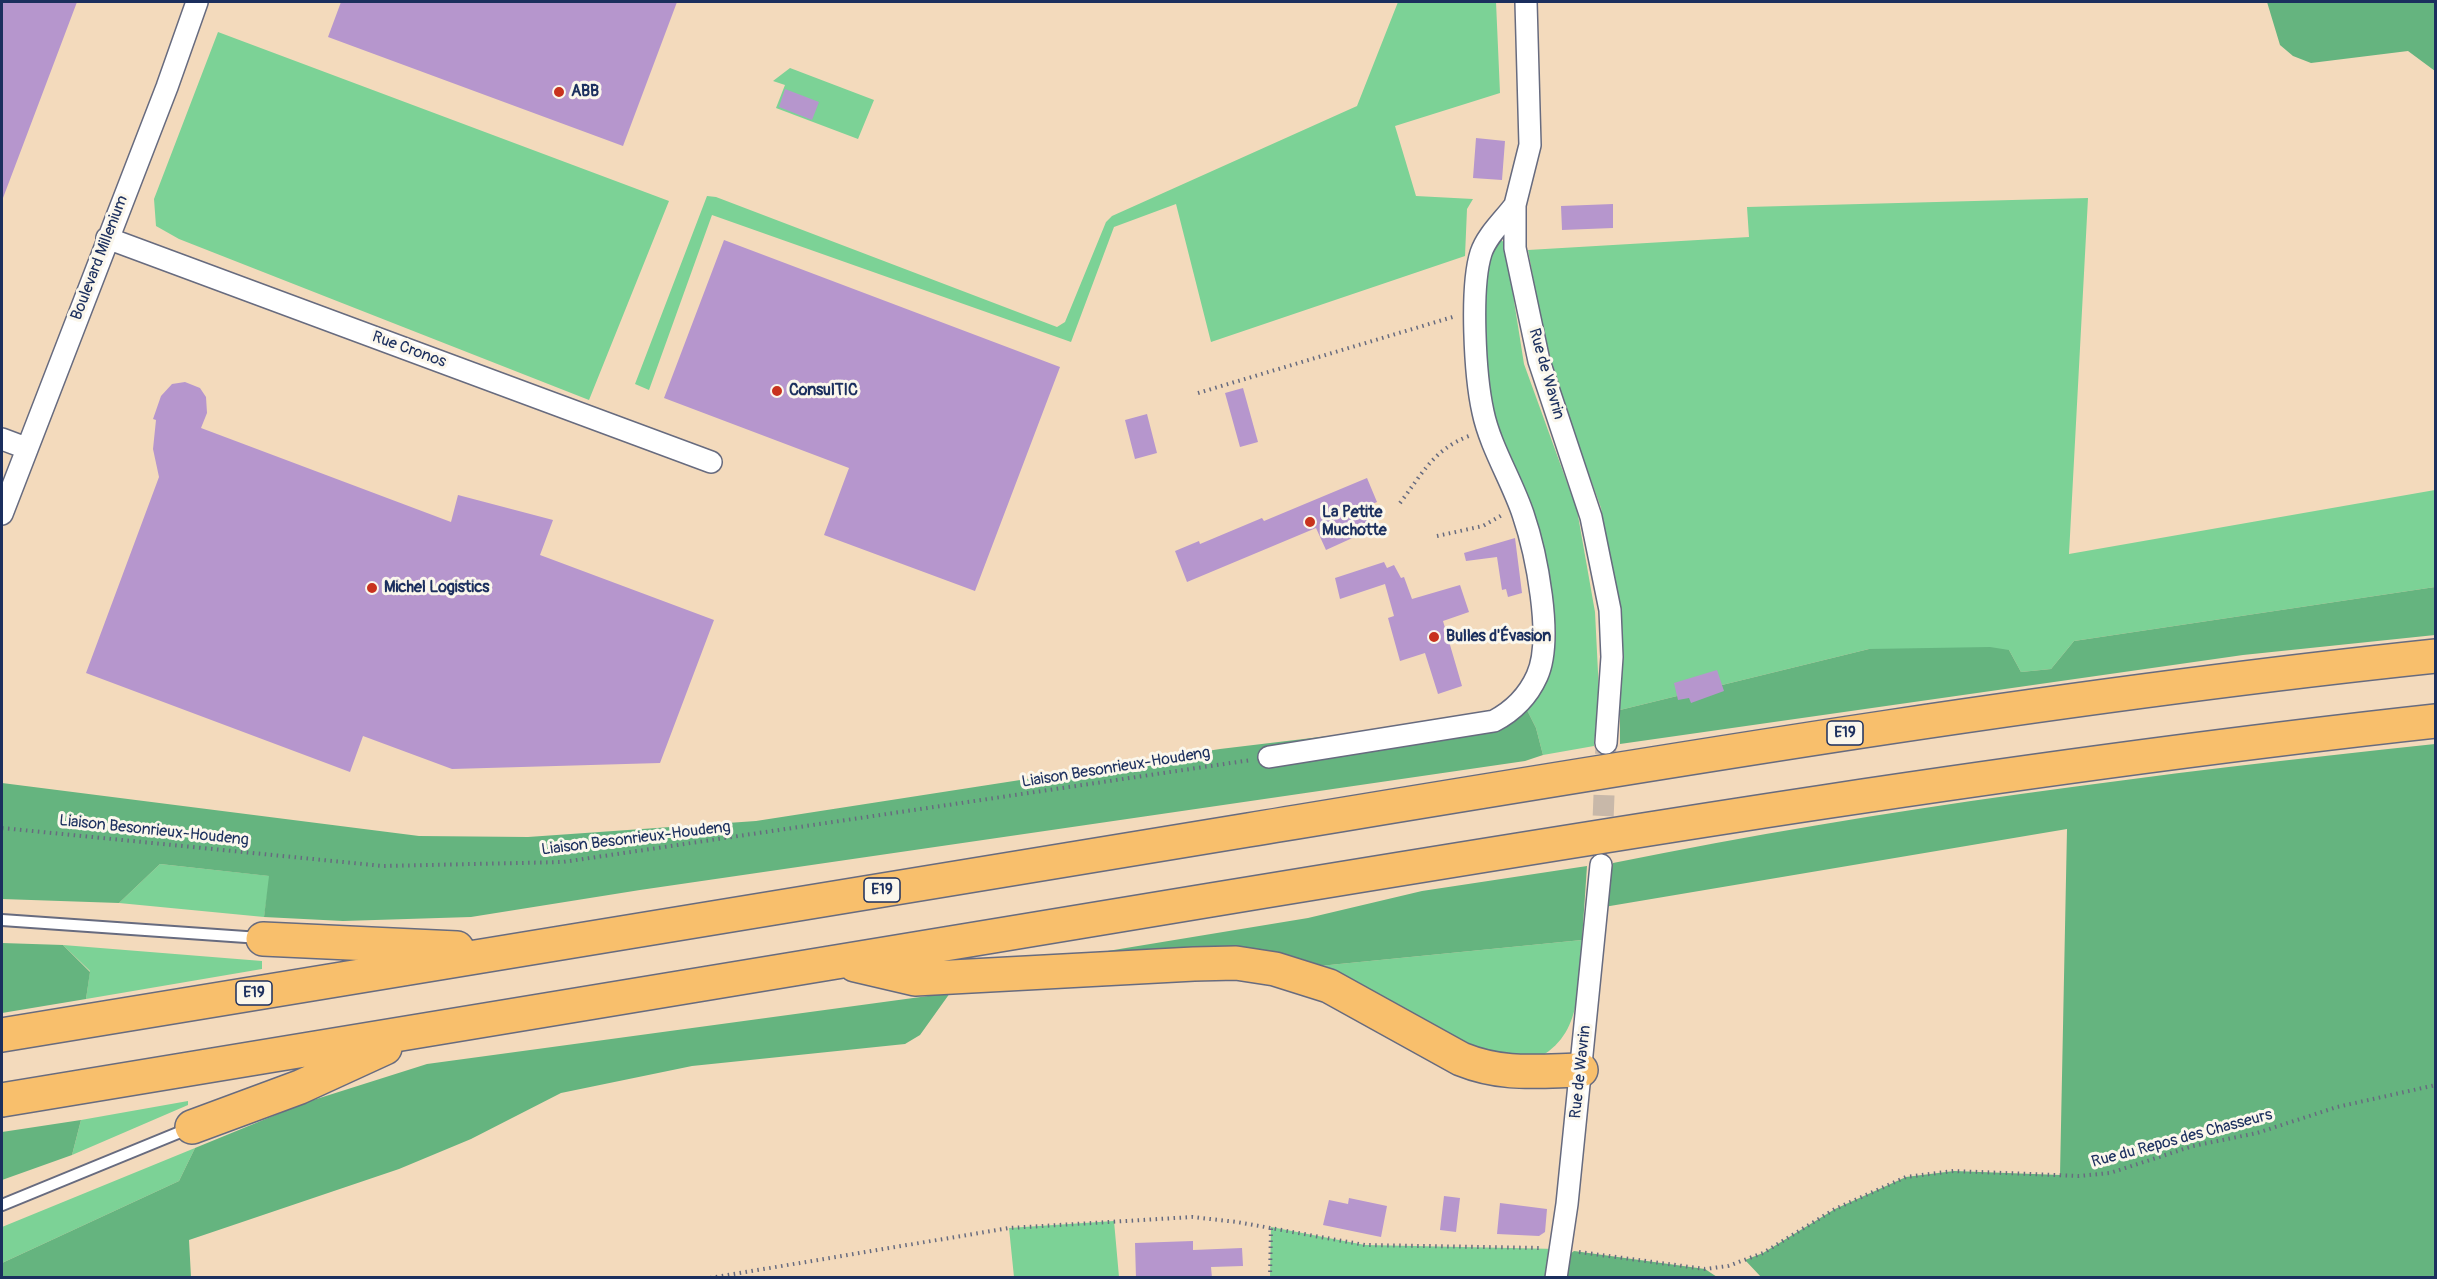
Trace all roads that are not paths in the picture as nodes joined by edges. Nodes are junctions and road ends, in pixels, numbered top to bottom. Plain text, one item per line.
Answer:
1 (196, 2) edge
2 (1526, 2) edge
3 (1515, 205) junction
4 (107, 238) junction
5 (2, 439) edge
6 (26, 448) junction
7 (711, 462) dead end
8 (2, 514) edge
9 (2436, 656) edge
10 (2436, 721) edge
11 (1606, 744) tunnel mouth
12 (1269, 757) road end
13 (1601, 865) tunnel mouth
14 (2, 920) edge
15 (263, 939) joint
16 (507, 952) junction
17 (839, 961) junction
18 (428, 1029) junction
19 (2, 1035) edge
20 (1581, 1070) junction
21 (2, 1100) edge
22 (192, 1127) joint
23 (2, 1205) edge
24 (1556, 1278) edge

1 - 4 street, Boulevard Millenium
2 - 3 street, Rue de Wavrin
3 - 11 street, Rue de Wavrin
3 - 12 street
4 - 6 street, Boulevard Millenium
4 - 7 street, Rue Cronos
5 - 6 street
6 - 8 street, Boulevard Millenium
9 - 16 highway, E19
10 - 17 highway
13 - 20 street, Rue de Wavrin
14 - 15 lane
15 - 16 highway
16 - 19 highway, E19
17 - 18 highway
17 - 20 highway
18 - 21 highway
18 - 22 highway
20 - 24 street, Rue de Wavrin
22 - 23 lane

